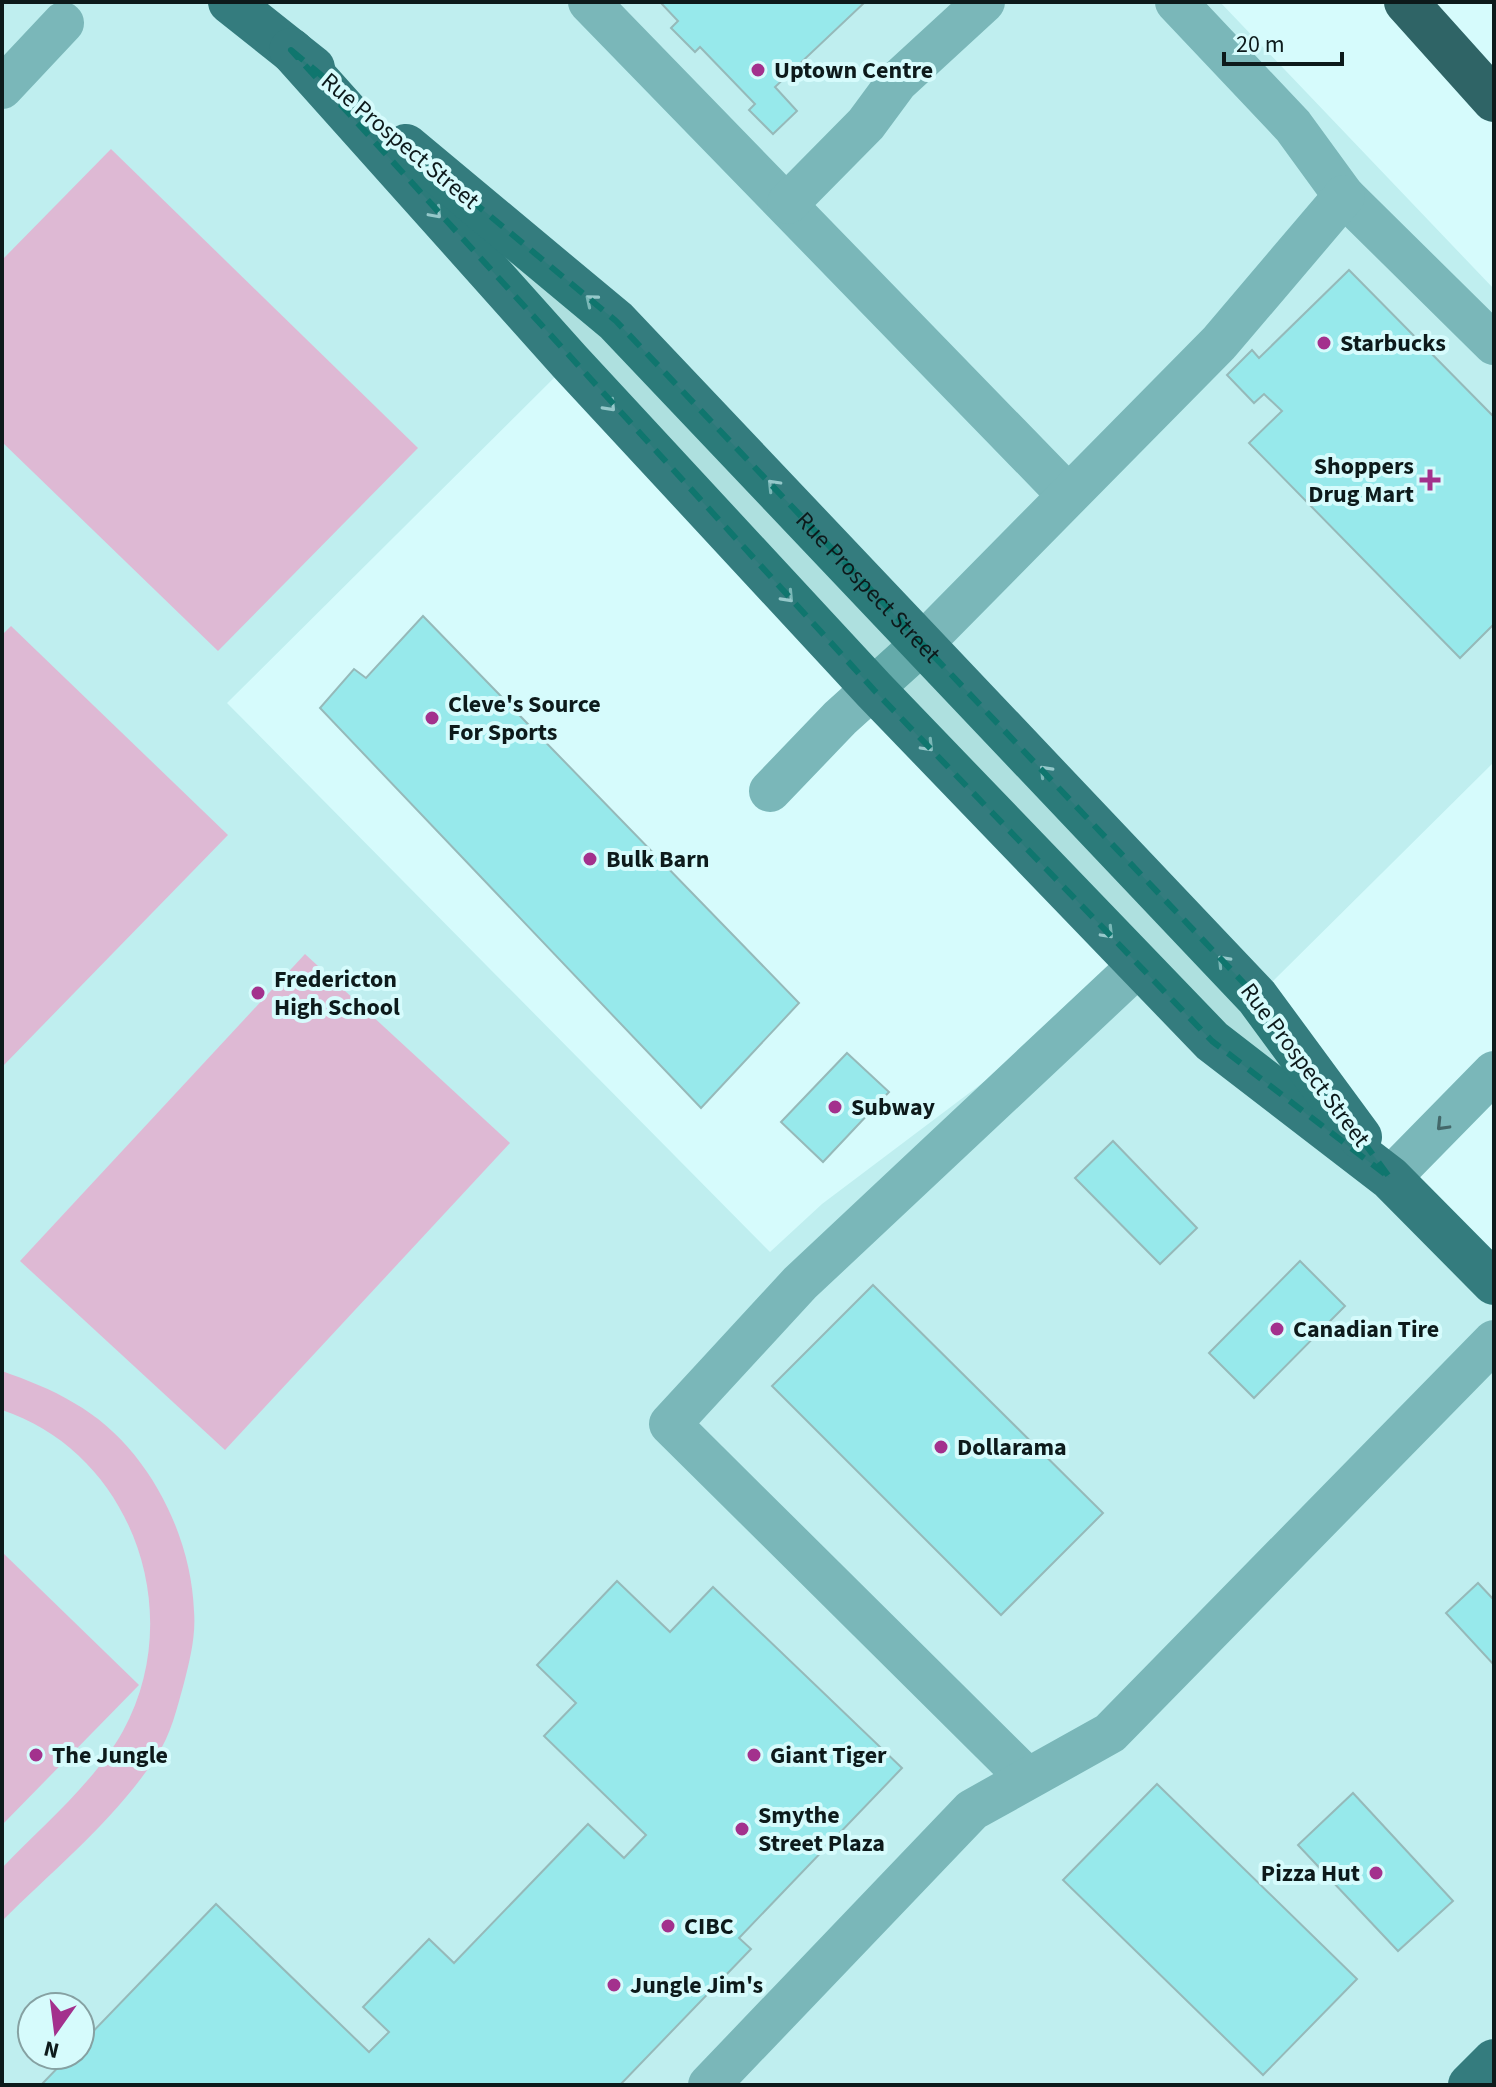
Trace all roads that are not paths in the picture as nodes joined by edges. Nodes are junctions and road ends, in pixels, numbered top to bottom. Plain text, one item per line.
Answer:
1 (230, 2) edge
2 (589, 2) edge
3 (984, 2) edge
4 (1176, 2) edge
5 (1406, 2) edge
6 (63, 23) dead end
7 (291, 50) junction
8 (2, 88) edge
9 (1494, 100) edge
10 (1344, 196) junction
11 (788, 203) junction
12 (1494, 344) edge
13 (1068, 495) junction
14 (924, 642) junction
15 (874, 690) junction
16 (770, 791) dead end
17 (1139, 965) junction
18 (1494, 1072) edge
19 (1390, 1178) junction
20 (1493, 1281) edge
21 (1494, 1341) edge
22 (1027, 1778) junction
23 (1494, 2061) edge
24 (709, 2085) edge
25 (1470, 2085) edge

1 - 7 main road, Rue Prospect Street
2 - 11 lane
3 - 11 lane
4 - 10 lane
5 - 9 highway
6 - 8 lane
14 -> 7 main road, Rue Prospect Street
7 -> 15 main road, Rue Prospect Street
10 - 12 lane
10 - 13 lane
11 - 13 lane
13 - 14 lane
14 - 15 lane
19 -> 14 main road, Rue Prospect Street
15 - 16 lane
15 -> 17 main road, Rue Prospect Street
17 - 19 main road, Rue Prospect Street
17 - 22 lane
18 -> 19 lane
19 - 20 main road, Rue Prospect Street
21 - 22 lane
22 - 24 lane
23 - 25 main road

